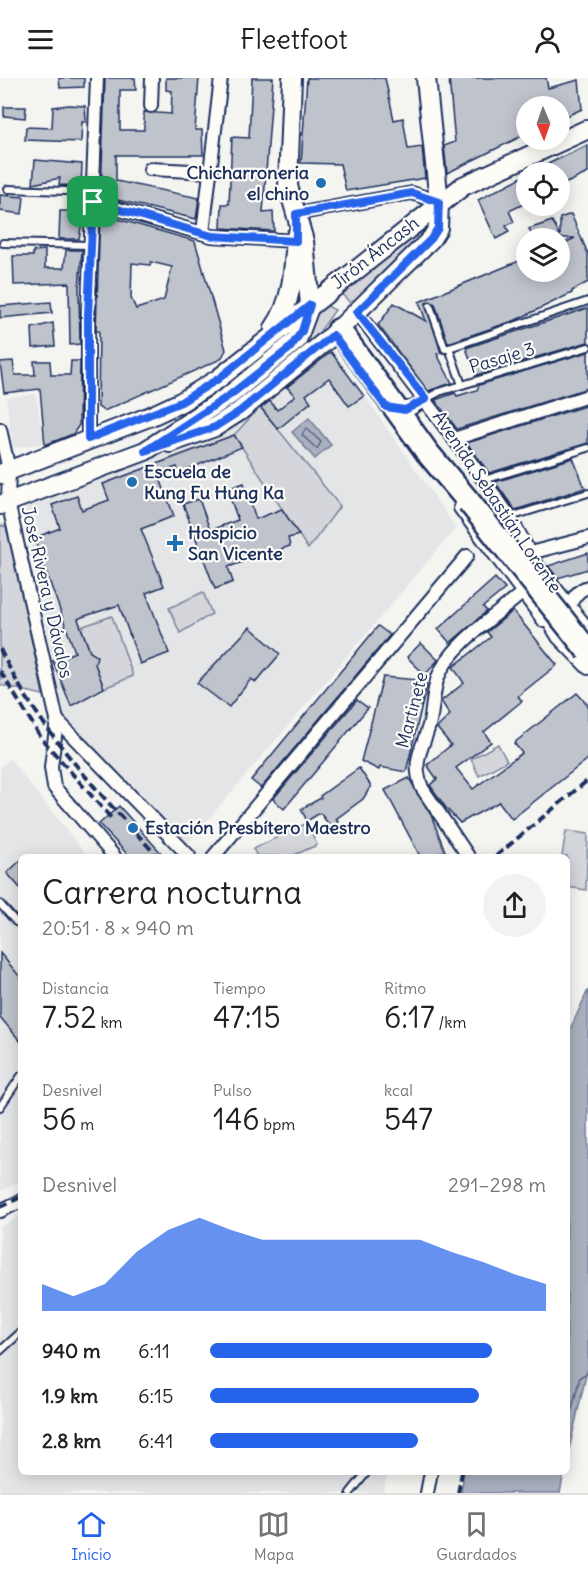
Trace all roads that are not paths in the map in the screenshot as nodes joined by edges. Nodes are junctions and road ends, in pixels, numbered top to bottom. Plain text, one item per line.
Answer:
1 (97, 78) edge
2 (152, 78) edge
3 (221, 78) edge
4 (292, 78) edge
5 (426, 78) edge
6 (150, 106) dead end
7 (588, 129) edge
8 (150, 169) dead end
9 (212, 172) junction
10 (8, 189) dead end
11 (94, 197) junction
12 (439, 202) junction
13 (296, 214) junction
14 (203, 233) junction
15 (296, 241) junction
16 (3, 243) dead end
17 (90, 245) junction
18 (588, 301) edge
19 (310, 305) junction
20 (430, 306) dead end
21 (357, 312) junction
22 (336, 332) junction
23 (265, 341) junction
24 (588, 347) edge
25 (449, 348) junction
26 (462, 386) junction
27 (588, 396) edge
28 (426, 399) junction
29 (392, 408) junction
30 (0, 429) edge
31 (88, 439) junction
32 (454, 439) junction
33 (588, 448) edge
34 (145, 451) junction
35 (5, 472) edge
36 (484, 480) junction
37 (588, 493) edge
38 (4, 504) edge
39 (510, 517) junction
40 (588, 538) edge
41 (530, 553) junction
42 (467, 556) dead end
43 (588, 587) edge
44 (522, 593) junction
45 (570, 607) junction
46 (549, 622) junction
47 (588, 629) edge
48 (588, 651) edge
49 (588, 668) edge
50 (57, 720) junction
51 (112, 854) edge
52 (187, 854) edge
53 (216, 854) edge
54 (467, 854) edge
55 (0, 904) edge
56 (18, 923) edge
57 (18, 1080) edge
58 (0, 1107) edge
59 (18, 1202) edge
60 (0, 1211) edge
61 (18, 1335) edge
62 (0, 1351) edge
63 (365, 1475) edge
64 (430, 1475) edge
65 (350, 1493) edge
66 (427, 1493) edge

1 - 11 street
2 - 6 street
3 - 9 street
4 - 13 main road
5 - 12 main road
7 - 12 main road, Jirón Áncash
8 - 9 street
9 - 14 street
10 - 11 lane
11 - 14 street
11 - 17 street
12 - 13 street, Jirón Áncash
12 - 19 main road, Jirón Áncash
12 - 21 main road, Jirón Áncash
13 - 15 main road
13 - 19 main road
14 - 15 street
15 - 23 main road
16 - 17 lane
17 - 31 street
18 - 25 lane
19 - 23 main road, Jirón Áncash
19 - 34 main road, Jirón Áncash
20 - 25 lane
21 - 22 main road, Jirón Áncash
21 - 28 street, Avenida Sebastián Lorente
22 - 29 highway
22 - 34 main road, Jirón Áncash
23 - 31 main road, Jirón Áncash
24 - 26 lane, Pasaje 3
25 - 26 lane
26 - 28 lane, Pasaje 3
27 - 32 street
28 - 29 street
28 - 32 street, Avenida Sebastián Lorente
29 - 44 street, Avenida Sebastián Lorente
29 - 48 highway, bridge
30 - 35 street, José Rivera y Dávalos
31 - 35 main road, Jirón Áncash
32 - 36 street, Avenida Sebastián Lorente
33 - 36 lane
34 - 38 main road, Jirón Áncash
35 - 38 street, José Rivera y Dávalos
36 - 39 street, Avenida Sebastián Lorente
37 - 39 lane
38 - 50 street, José Rivera y Dávalos
39 - 41 street, Avenida Sebastián Lorente
40 - 41 street
41 - 45 street, Avenida Sebastián Lorente
42 - 53 street
43 - 45 street
44 - 46 street, Avenida Sebastián Lorente
44 - 54 street, Martinete
45 - 46 street
45 - 47 street, Avenida Sebastián Lorente
46 - 49 street, Avenida Sebastián Lorente
50 - 51 street, José Rivera y Dávalos
50 - 52 street
55 - 56 lane
57 - 58 lane
59 - 60 street
61 - 62 lane
63 - 65 lane
64 - 66 street

